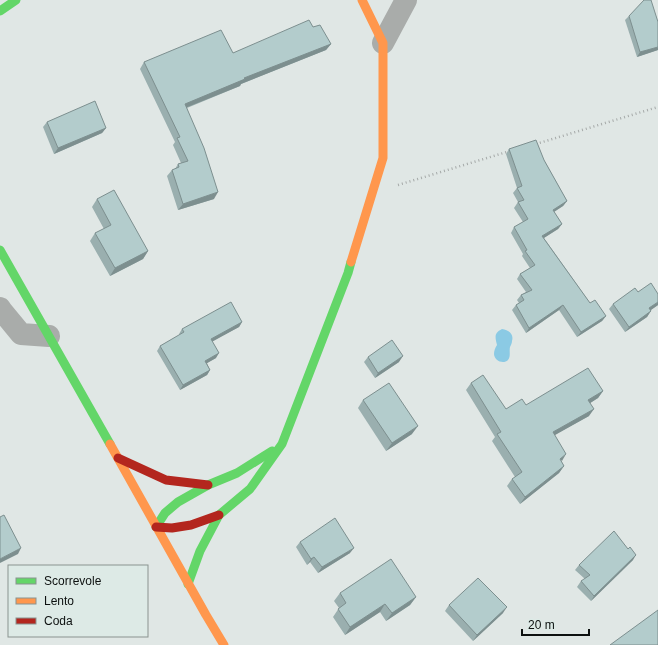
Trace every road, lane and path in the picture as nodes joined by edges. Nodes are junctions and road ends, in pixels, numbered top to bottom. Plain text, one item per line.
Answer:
1 (16, 0) edge
2 (362, 0) edge
3 (406, 0) edge
4 (0, 11) edge
5 (383, 42) junction
6 (658, 107) edge
7 (530, 145) edge
8 (515, 150) edge
9 (372, 193) junction
10 (0, 250) edge
11 (0, 308) edge
12 (49, 336) junction
13 (282, 444) junction
14 (118, 458) junction
15 (208, 485) junction
16 (219, 515) junction
17 (156, 527) junction
18 (188, 584) junction
19 (224, 645) edge

1 - 4 main road
2 - 5 main road
3 - 5 street
5 - 9 main road
6 - 7 path
8 - 9 path
9 - 13 main road
10 - 12 main road
11 - 12 street
12 - 14 main road
13 - 15 main road
13 - 16 main road
14 - 15 main road
14 - 17 main road
15 - 17 main road
16 - 17 main road
16 - 18 main road
17 - 18 main road
18 - 19 main road

